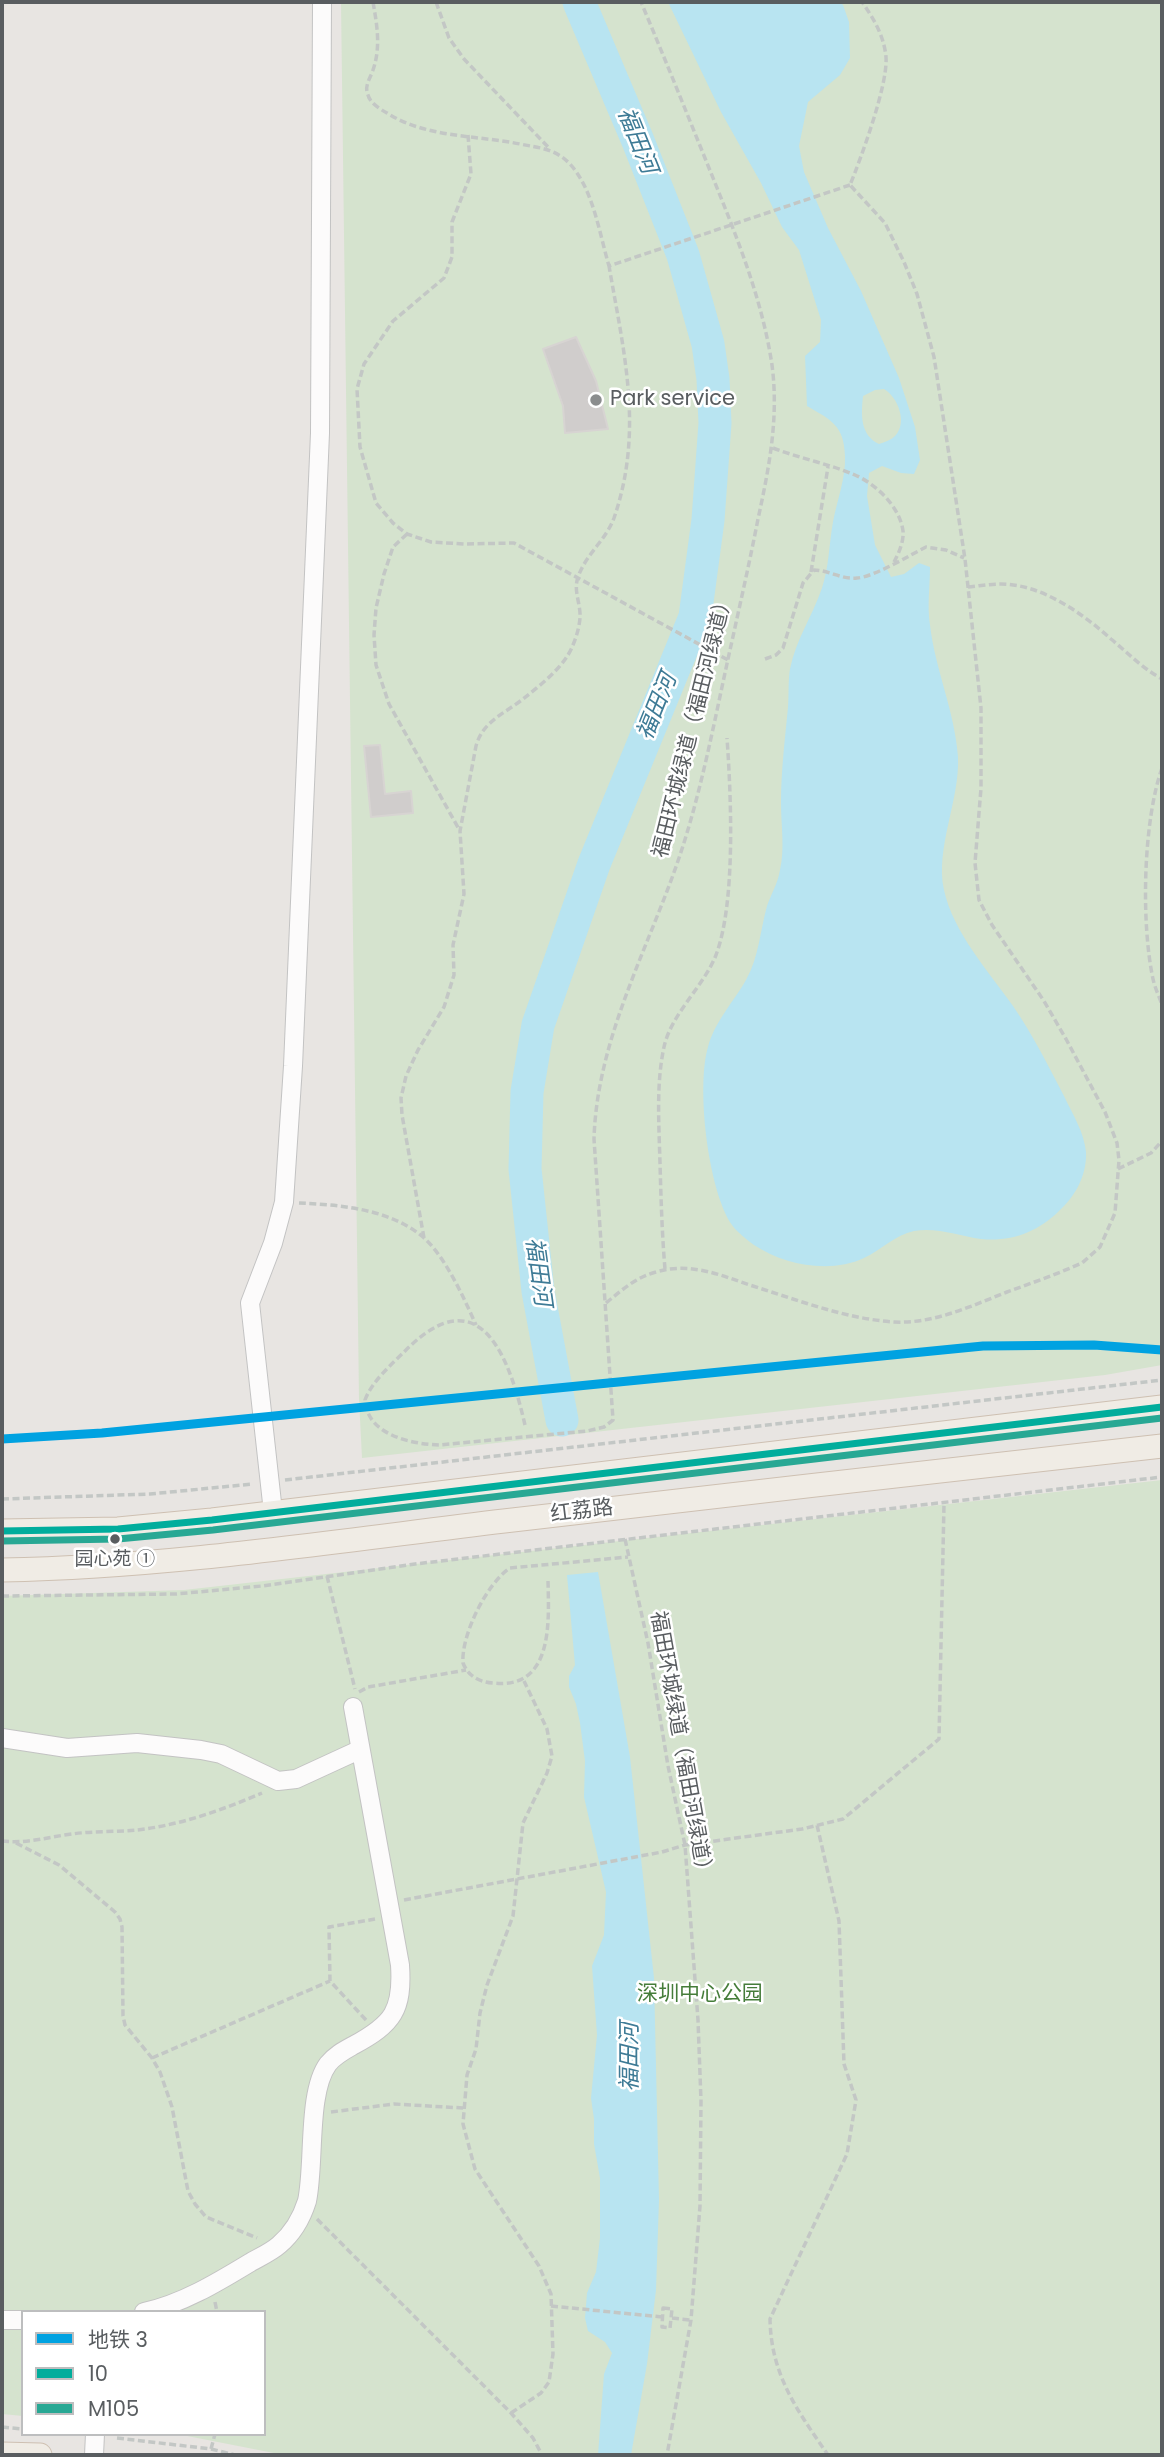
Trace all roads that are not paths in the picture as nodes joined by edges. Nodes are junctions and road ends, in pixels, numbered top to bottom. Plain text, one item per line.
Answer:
1 (322, 2) edge
2 (1162, 1407) edge
3 (1162, 1446) edge
4 (274, 1512) junction
5 (2, 1531) edge
6 (2, 1570) edge
7 (355, 1701) road end
8 (2, 1738) edge
9 (359, 1750) junction
10 (153, 2310) edge
11 (2, 2320) edge
12 (21, 2320) edge
13 (95, 2436) edge
14 (2, 2454) edge
15 (40, 2455) edge
16 (94, 2455) edge

1 - 4 street
2 - 4 main road, 红荔路
3 - 6 main road, 红荔路
4 - 5 main road, 红荔路
7 - 9 street
8 - 9 street
9 - 10 street
11 - 12 street
13 - 16 street
14 - 15 main road

